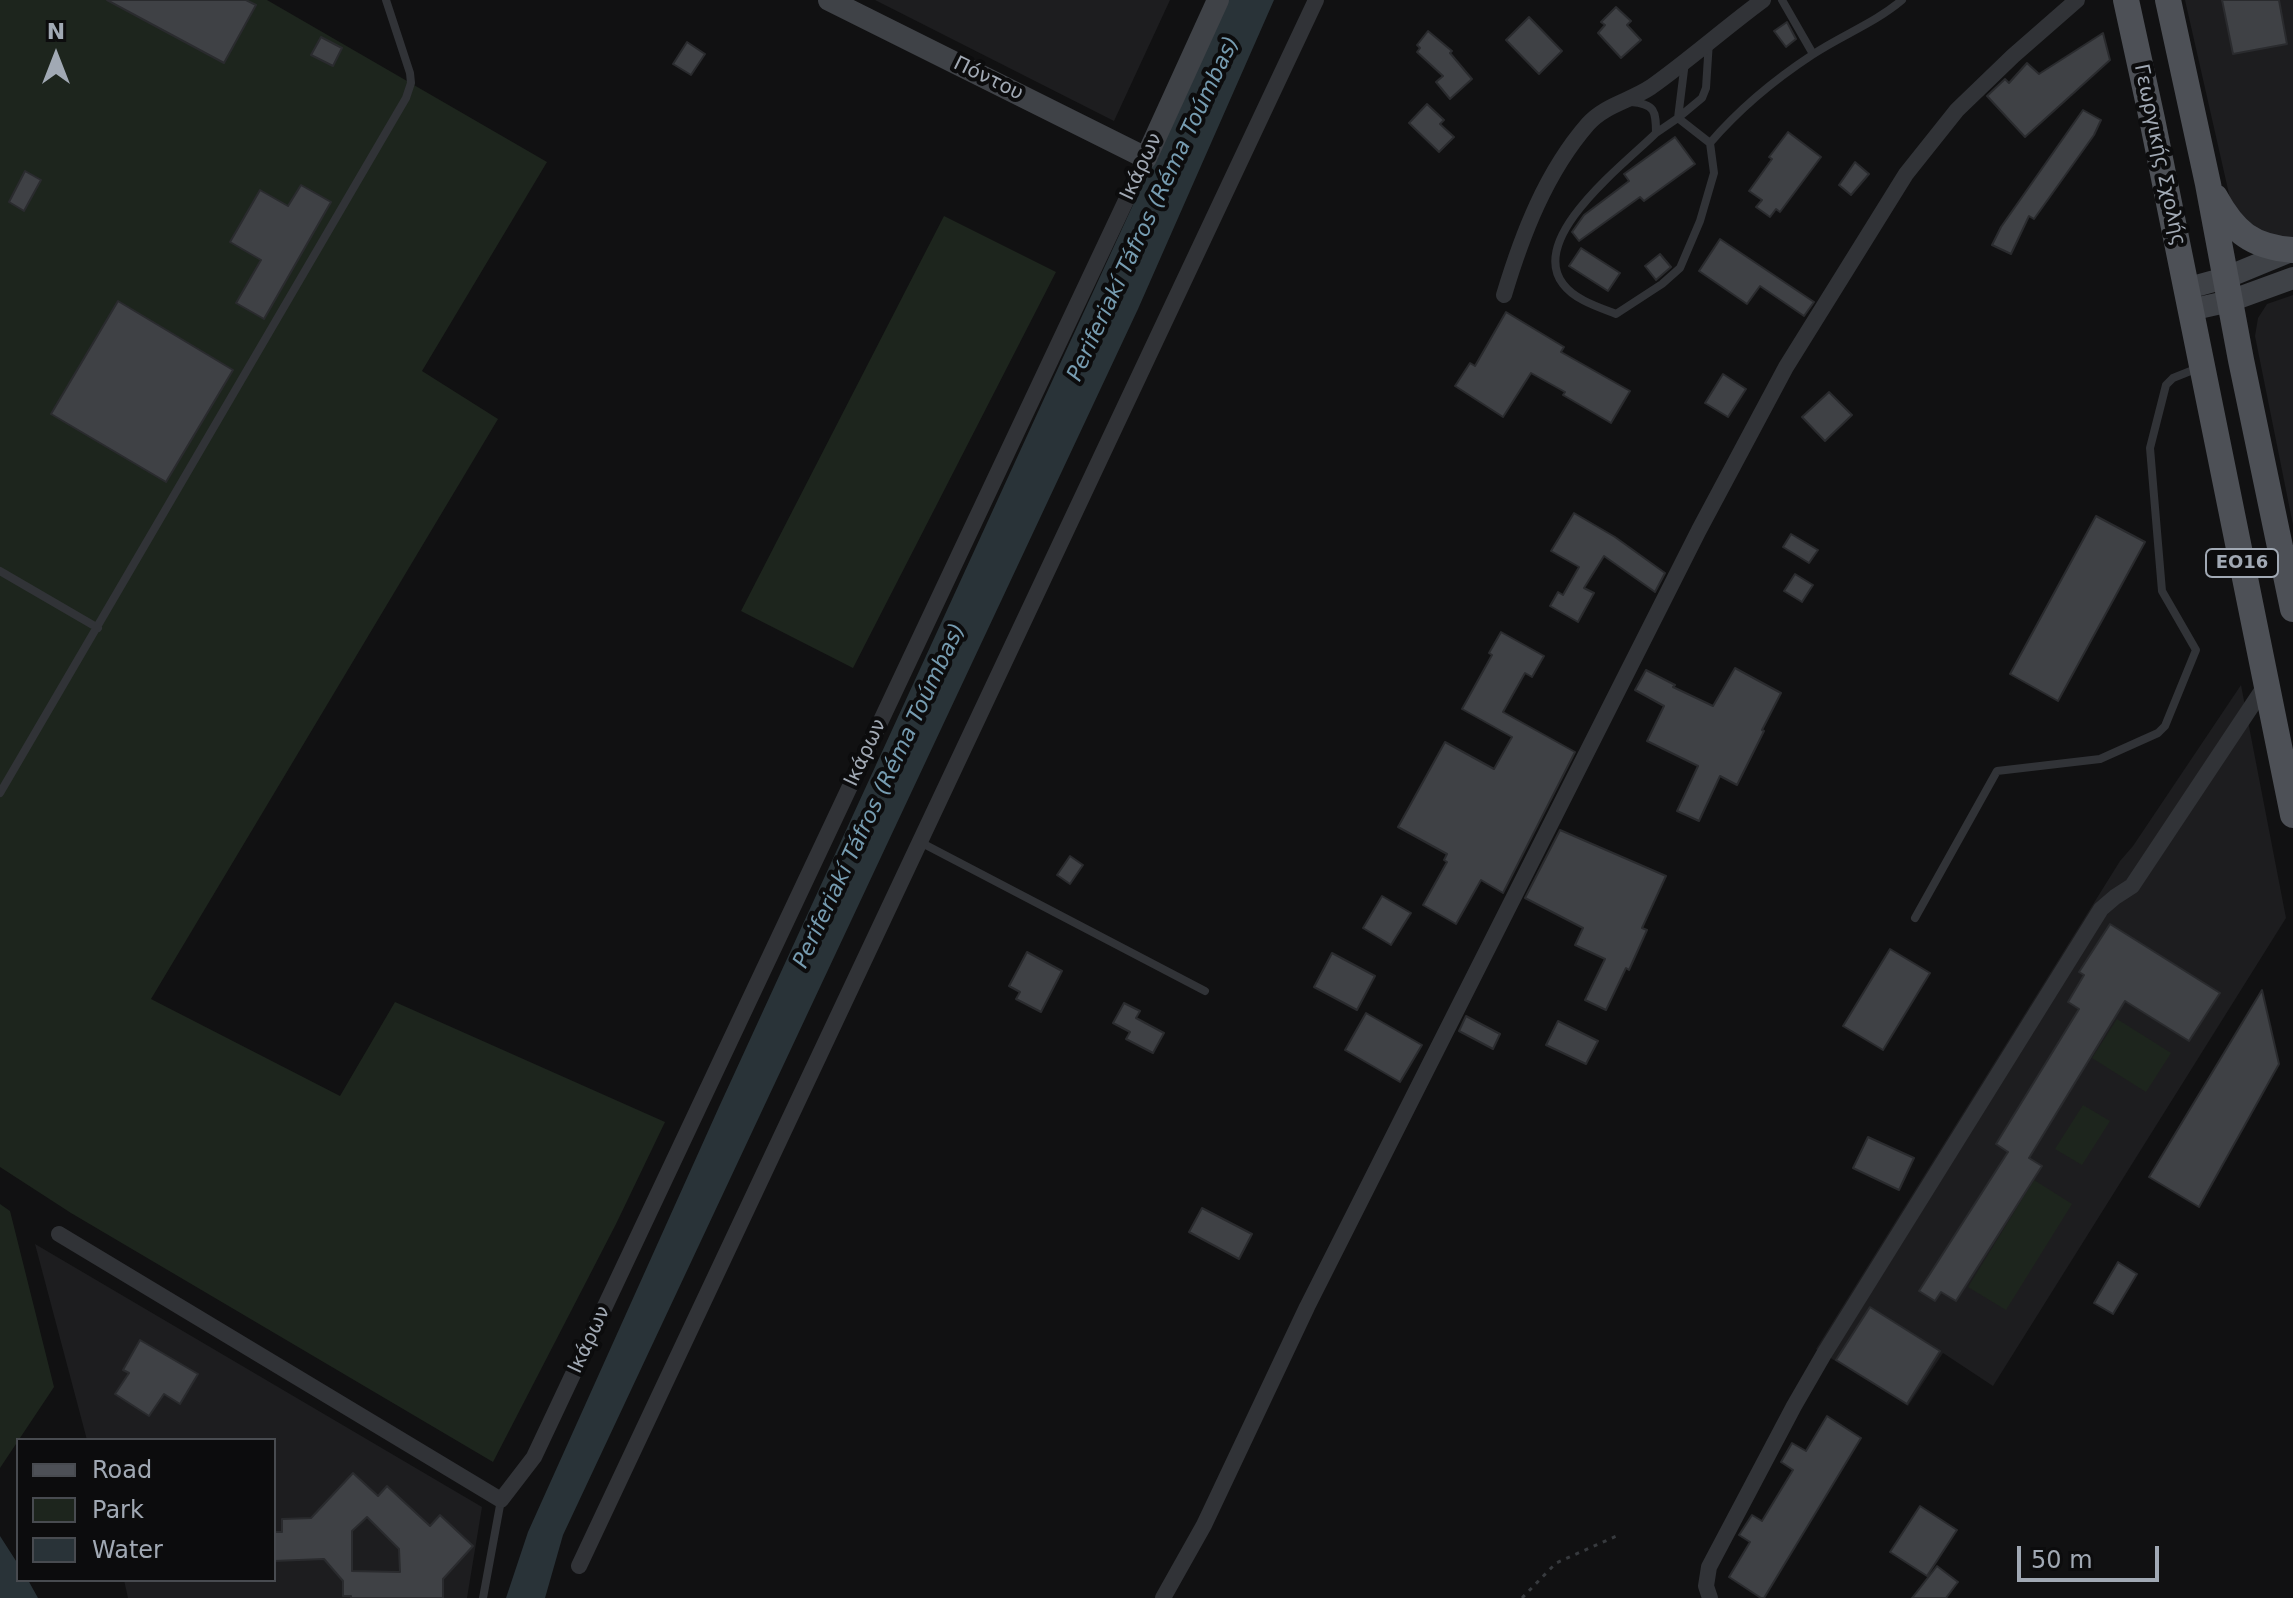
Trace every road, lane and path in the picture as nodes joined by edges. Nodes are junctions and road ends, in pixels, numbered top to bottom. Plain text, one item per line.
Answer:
1 (386, 0) edge
2 (829, 0) edge
3 (1218, 0) edge
4 (1316, 0) edge
5 (1763, 0) edge
6 (1782, 0) edge
7 (1902, 0) edge
8 (2077, 0) edge
9 (2126, 0) edge
10 (2168, 0) edge
11 (1709, 40) junction
12 (1813, 54) junction
13 (1685, 61) junction
14 (1615, 104) junction
15 (1678, 118) junction
16 (1656, 133) junction
17 (1710, 143) junction
18 (1146, 158) junction
19 (2208, 184) junction
20 (2293, 250) edge
21 (2293, 278) edge
22 (2227, 290) junction
23 (1504, 295) dead end
24 (2188, 299) junction
25 (2201, 366) junction
26 (0, 571) edge
27 (2293, 609) edge
28 (98, 628) junction
29 (2267, 683) junction
30 (0, 793) edge
31 (2293, 815) edge
32 (919, 842) junction
33 (1915, 918) dead end
34 (1205, 991) dead end
35 (59, 1234) dead end
36 (501, 1500) junction
37 (1621, 1534) dead end
38 (579, 1566) dead end
39 (483, 1598) edge
40 (1163, 1598) edge
41 (1522, 1598) edge
42 (1710, 1598) edge

1 - 28 lane
2 - 18 main road, Πόντου
3 - 18 main road, Ικάρων
4 - 32 street
5 - 11 street
6 - 12 lane
7 - 12 lane
8 - 40 street
9 - 24 main road, Γεωργικής Σχολής / ΕΟ16
10 - 19 main road, ΕΟ16
11 - 13 street
11 - 15 lane
12 - 17 lane
13 - 14 street
13 - 15 lane
14 - 16 lane
14 - 23 street
15 - 16 lane
15 - 17 lane
16 - 17 lane
18 - 36 street, Ικάρων
19 - 20 main road
19 - 22 main road, ΕΟ16
20 - 22 main road
21 - 22 main road
22 - 24 main road
22 - 27 main road, ΕΟ16
24 - 25 main road, ΕΟ16
25 - 29 main road, ΕΟ16
25 - 33 lane
26 - 28 lane
28 - 30 lane
29 - 31 main road, ΕΟ16
29 - 42 street
32 - 34 lane
32 - 38 street
35 - 36 street
36 - 39 lane
37 - 41 path

